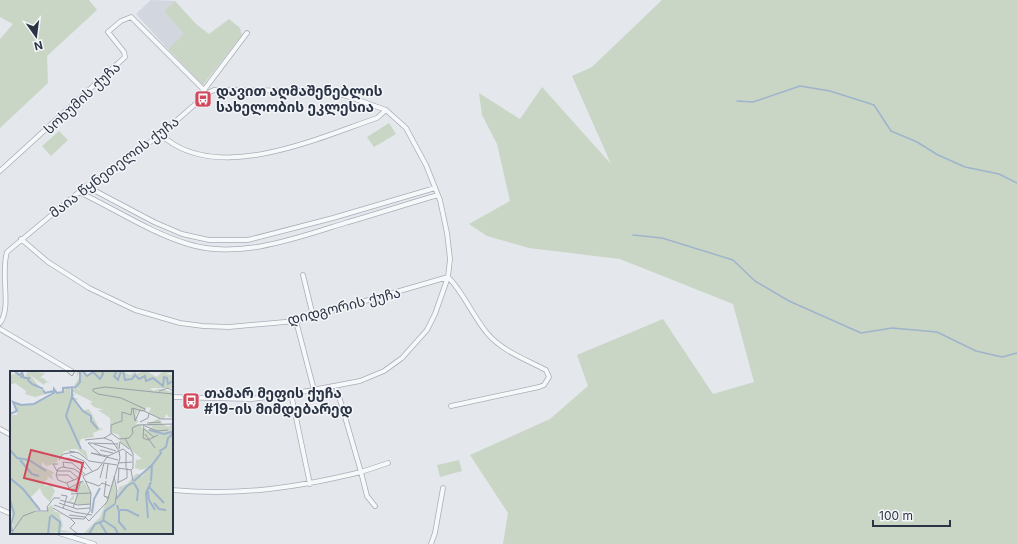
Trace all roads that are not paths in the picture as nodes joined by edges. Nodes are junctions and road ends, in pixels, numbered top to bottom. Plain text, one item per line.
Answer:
1 (247, 33) dead end
2 (204, 90) junction
3 (201, 97) junction
4 (386, 110) junction
5 (160, 135) junction
6 (0, 171) edge
7 (86, 186) junction
8 (435, 188) junction
9 (78, 192) junction
10 (438, 195) junction
11 (117, 202) junction
12 (367, 208) junction
13 (114, 209) junction
14 (134, 212) junction
15 (369, 216) junction
16 (130, 218) junction
17 (257, 238) junction
18 (21, 239) junction
19 (259, 246) junction
20 (303, 275) dead end
21 (448, 277) junction
22 (313, 316) junction
23 (296, 321) junction
24 (0, 323) edge
25 (0, 330) edge
26 (71, 371) edge
27 (336, 386) junction
28 (314, 390) junction
29 (291, 394) junction
30 (173, 397) edge
31 (451, 406) dead end
32 (0, 429) edge
33 (10, 434) edge
34 (388, 463) dead end
35 (361, 472) junction
36 (310, 484) junction
37 (443, 488) dead end
38 (173, 490) edge
39 (375, 506) dead end
40 (0, 509) edge
41 (10, 514) edge
42 (62, 534) edge
43 (94, 544) edge
44 (431, 544) edge

1 - 2 street
2 - 3 street
2 - 6 street, სოხუმის ქუჩა
3 - 4 street, მაია წყნეთელის ქუჩა
3 - 5 street, მაია წყნეთელის ქუჩა
4 - 5 street
4 - 8 street, მაია წყნეთელის ქუჩა
5 - 7 street, მაია წყნეთელის ქუჩა
7 - 9 street, მაია წყნეთელის ქუჩა
7 - 11 street
8 - 10 street, მაია წყნეთელის ქუჩა
8 - 12 street
9 - 13 street
9 - 18 street, მაია წყნეთელის ქუჩა
10 - 15 street
10 - 21 street, მაია წყნეთელის ქუჩა
11 - 13 street
11 - 14 street
12 - 15 street
12 - 17 street
13 - 16 street
14 - 16 street
14 - 17 street
15 - 19 street
16 - 19 street
17 - 19 street
18 - 23 street, დიდგორის ქუჩა
18 - 24 street, მაია წყნეთელის ქუჩა
20 - 22 street
21 - 22 street, დიდგორის ქუჩა
21 - 27 street, მაია წყნეთელის ქუჩა
21 - 31 street
22 - 23 street, დიდგორის ქუჩა
23 - 28 street
25 - 26 street
27 - 28 street, მაია წყნეთელის ქუჩა
27 - 35 street
28 - 29 street, მაია წყნეთელის ქუჩა
29 - 30 street, მაია წყნეთელის ქუჩა
29 - 36 street
32 - 33 street
34 - 35 street
35 - 36 street
35 - 39 street
36 - 38 street
37 - 44 street
40 - 41 street
42 - 43 street

